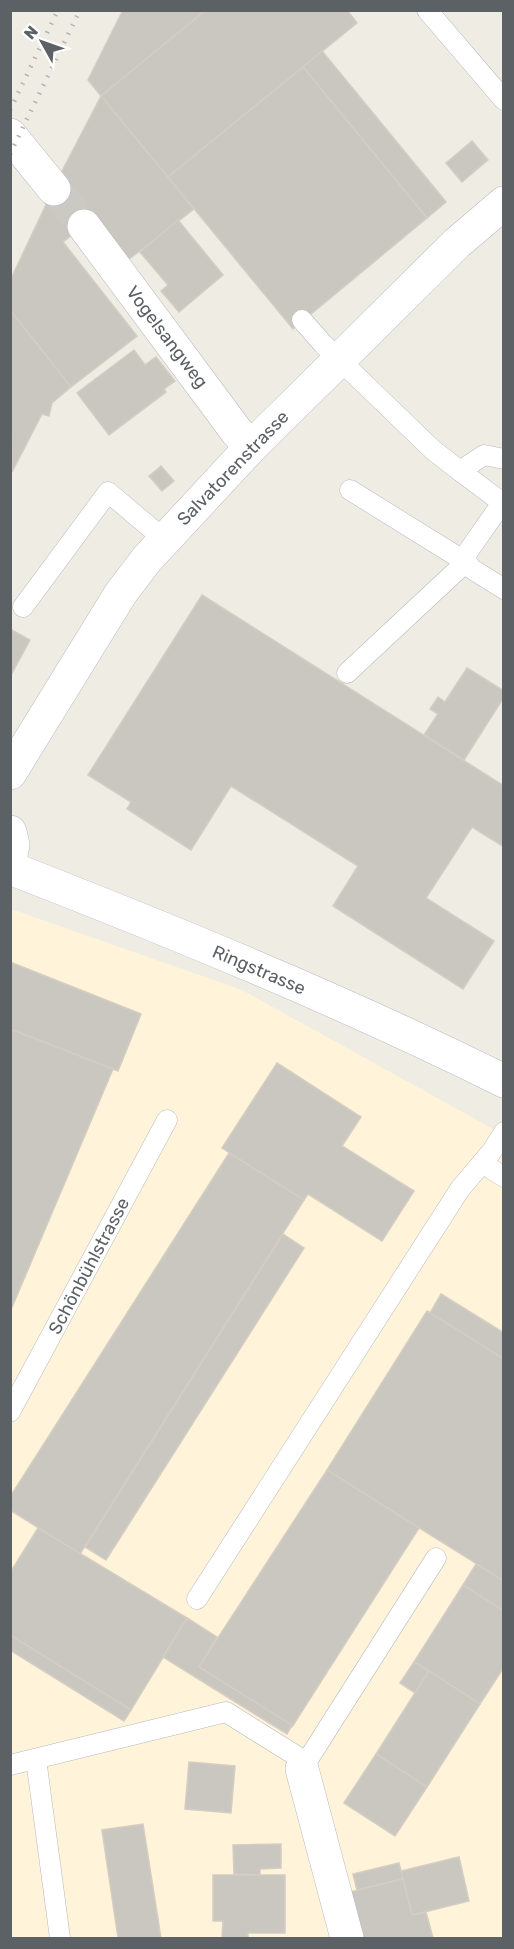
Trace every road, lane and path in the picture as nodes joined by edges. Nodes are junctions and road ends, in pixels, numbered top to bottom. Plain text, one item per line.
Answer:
1 (427, 10) edge
2 (504, 100) edge
3 (10, 135) edge
4 (54, 189) tunnel mouth
5 (504, 203) edge
6 (84, 226) tunnel mouth
7 (302, 320) dead end
8 (339, 360) junction
9 (251, 447) junction
10 (504, 459) edge
11 (460, 471) junction
12 (350, 490) dead end
13 (503, 504) edge
14 (165, 540) junction
15 (466, 562) junction
16 (504, 589) edge
17 (24, 607) dead end
18 (347, 673) dead end
19 (10, 773) edge
20 (10, 832) edge
21 (10, 860) edge
22 (10, 868) edge
23 (504, 1081) edge
24 (167, 1120) dead end
25 (504, 1132) edge
26 (482, 1163) junction
27 (504, 1177) edge
28 (10, 1412) edge
29 (436, 1558) dead end
30 (197, 1599) dead end
31 (36, 1759) junction
32 (10, 1765) edge
33 (304, 1765) junction
34 (60, 1938) edge
35 (347, 1938) edge

1 - 2 lane
3 - 4 street
5 - 8 street, Salvatorenstrasse
6 - 9 street, Vogelsangweg
7 - 8 lane
8 - 9 street, Salvatorenstrasse
8 - 11 lane
9 - 14 street, Salvatorenstrasse
10 - 11 lane
11 - 13 lane
12 - 15 lane
13 - 15 lane
14 - 17 lane
14 - 19 street, Salvatorenstrasse
15 - 16 lane
15 - 18 lane
20 - 21 street
22 - 23 street, Ringstrasse
24 - 28 lane, Schönbühlstrasse
25 - 26 lane
26 - 27 lane
26 - 30 lane
29 - 33 lane
31 - 32 lane
31 - 33 lane
31 - 34 lane
33 - 35 street

